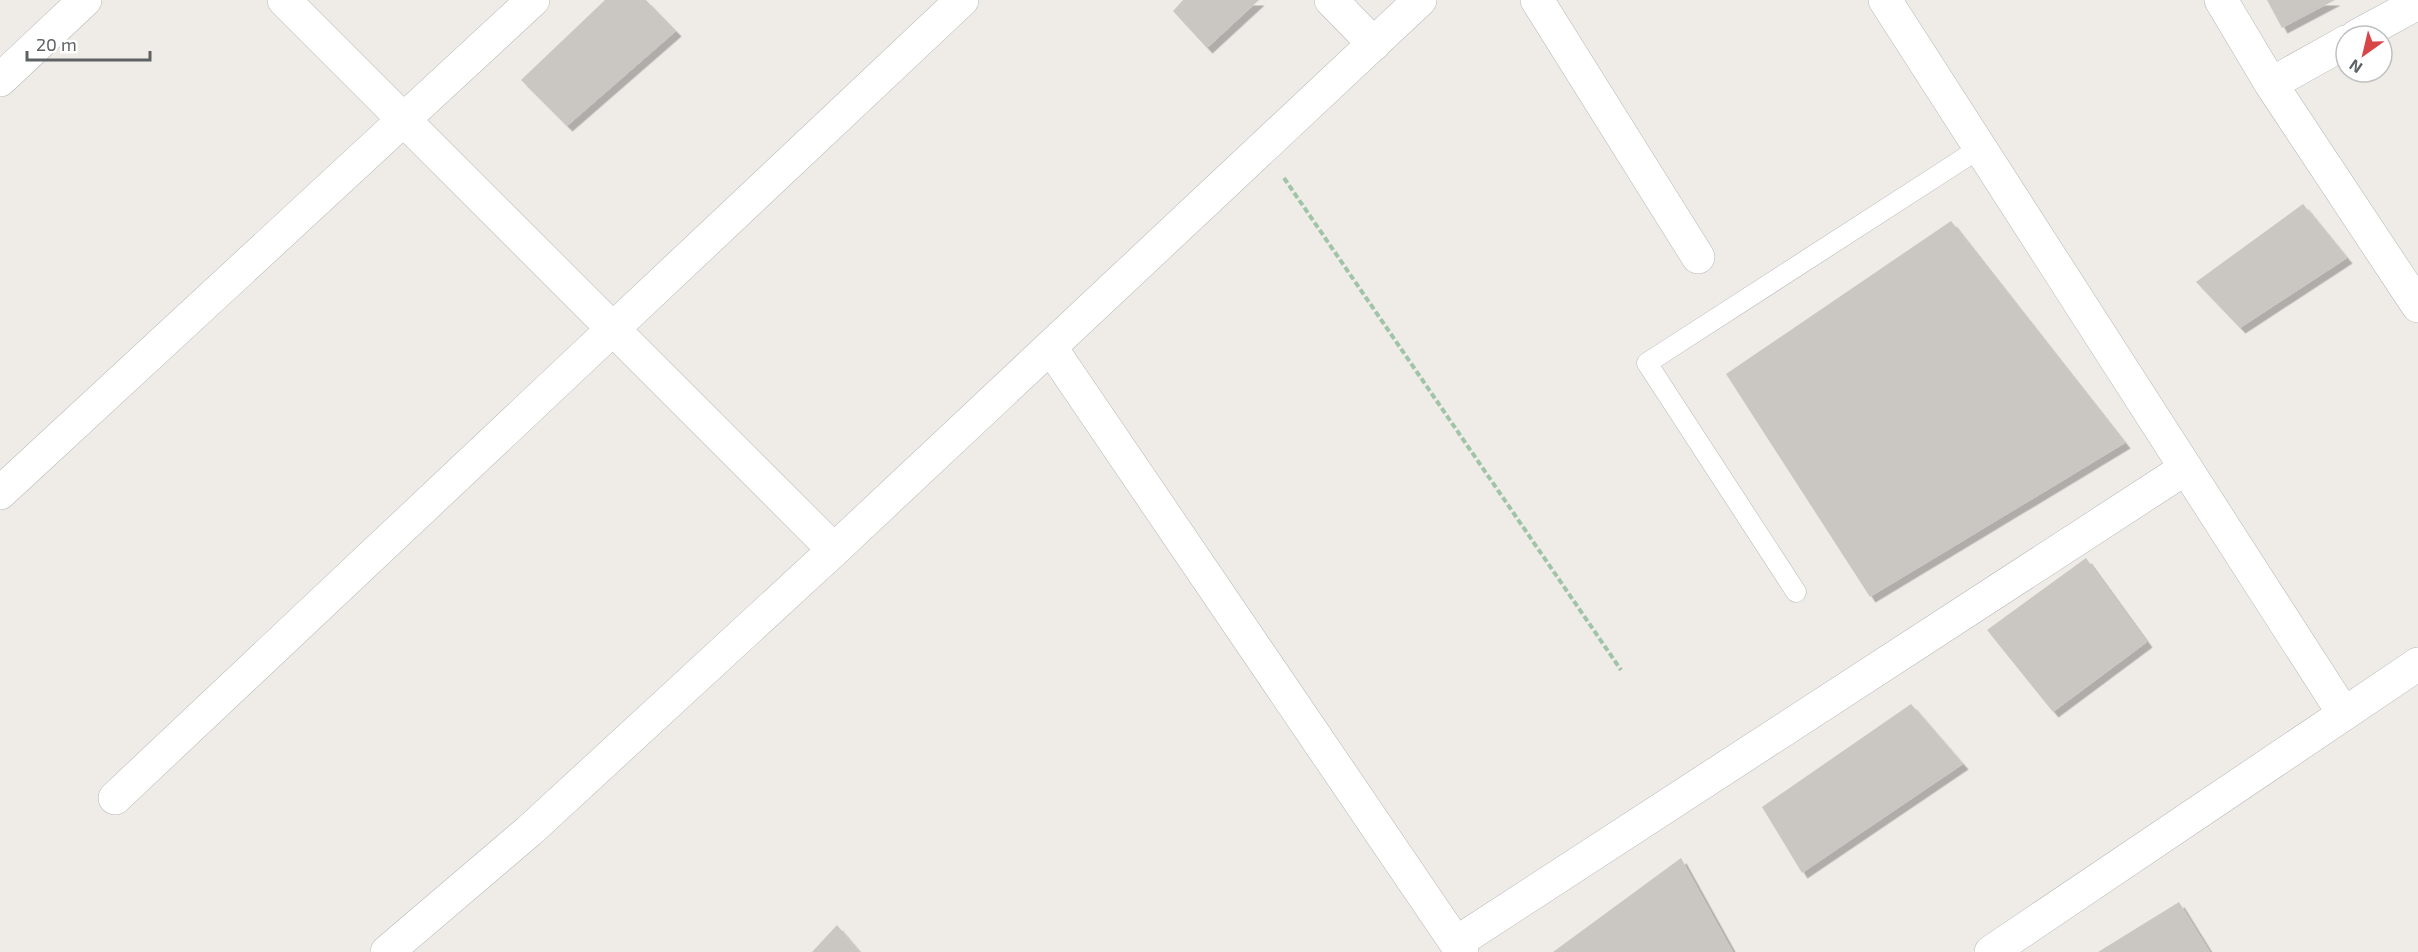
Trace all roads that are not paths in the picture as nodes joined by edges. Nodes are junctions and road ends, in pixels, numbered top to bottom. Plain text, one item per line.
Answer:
1 (85, 0) edge
2 (284, 0) edge
3 (532, 0) edge
4 (962, 0) edge
5 (1331, 0) edge
6 (1420, 0) edge
7 (1537, 0) edge
8 (1885, 0) edge
9 (2221, 0) edge
10 (2418, 3) edge
11 (2379, 24) edge
12 (1374, 44) junction
13 (2334, 49) edge
14 (0, 80) edge
15 (2271, 84) junction
16 (403, 120) junction
17 (1980, 148) junction
18 (1698, 257) dead end
19 (2418, 306) edge
20 (613, 329) junction
21 (1051, 348) junction
22 (2186, 468) junction
23 (0, 493) edge
24 (834, 550) junction
25 (1796, 592) dead end
26 (2418, 664) edge
27 (2344, 714) junction
28 (115, 798) dead end
29 (1459, 948) edge
30 (387, 952) edge
31 (1991, 952) edge

1 - 14 street
2 - 16 street
3 - 16 street
4 - 20 street
5 - 12 street
6 - 12 street
7 - 18 street
8 - 17 street
9 - 15 street
10 - 11 street
12 - 21 street
13 - 15 street
15 - 19 street
16 - 20 street
16 - 23 street
17 - 22 street
17 - 25 lane
20 - 24 street
20 - 28 street
21 - 24 street
21 - 29 street
22 - 27 street
22 - 29 street
24 - 30 street
26 - 27 street
27 - 31 street

